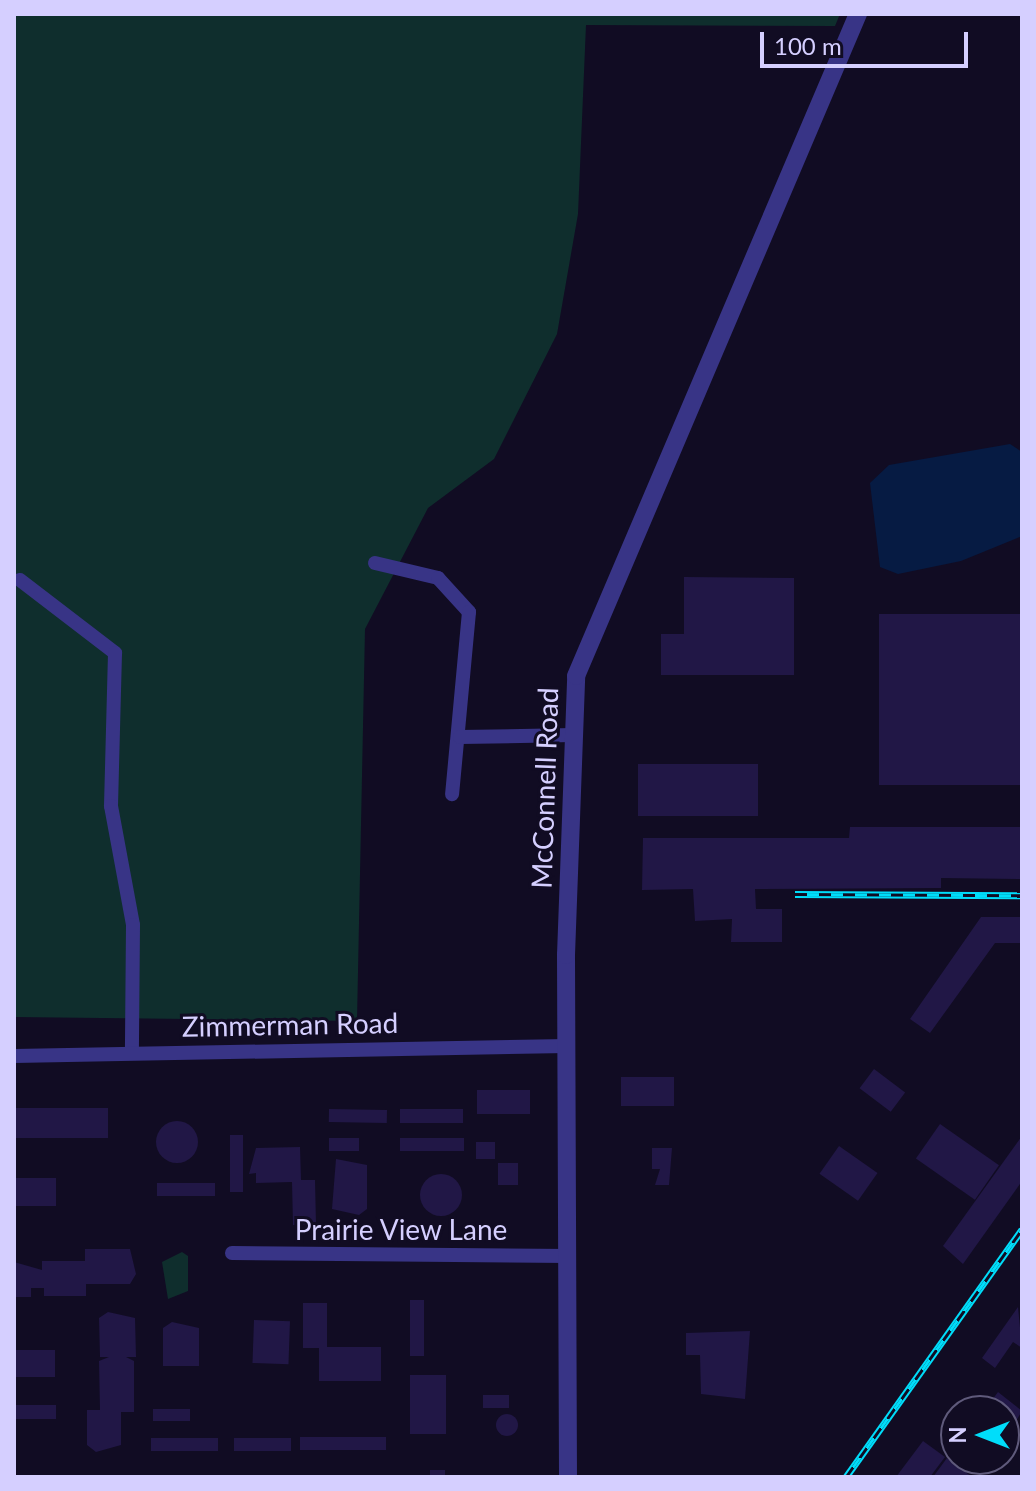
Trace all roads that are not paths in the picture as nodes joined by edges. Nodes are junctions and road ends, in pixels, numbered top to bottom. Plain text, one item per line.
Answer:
1 (858, 14) edge
2 (375, 563) dead end
3 (20, 580) dead end
4 (573, 735) junction
5 (460, 737) junction
6 (452, 794) dead end
7 (567, 1046) junction
8 (132, 1052) junction
9 (14, 1056) edge
10 (232, 1253) dead end
11 (569, 1256) junction
12 (568, 1477) edge

1 - 4 street, McConnell Road
2 - 5 street
3 - 8 street
4 - 5 street
4 - 7 street, McConnell Road
5 - 6 street
7 - 8 street, Zimmerman Road
7 - 11 street, McConnell Road
8 - 9 street, Zimmerman Road
10 - 11 street, Prairie View Lane
11 - 12 street, McConnell Road

